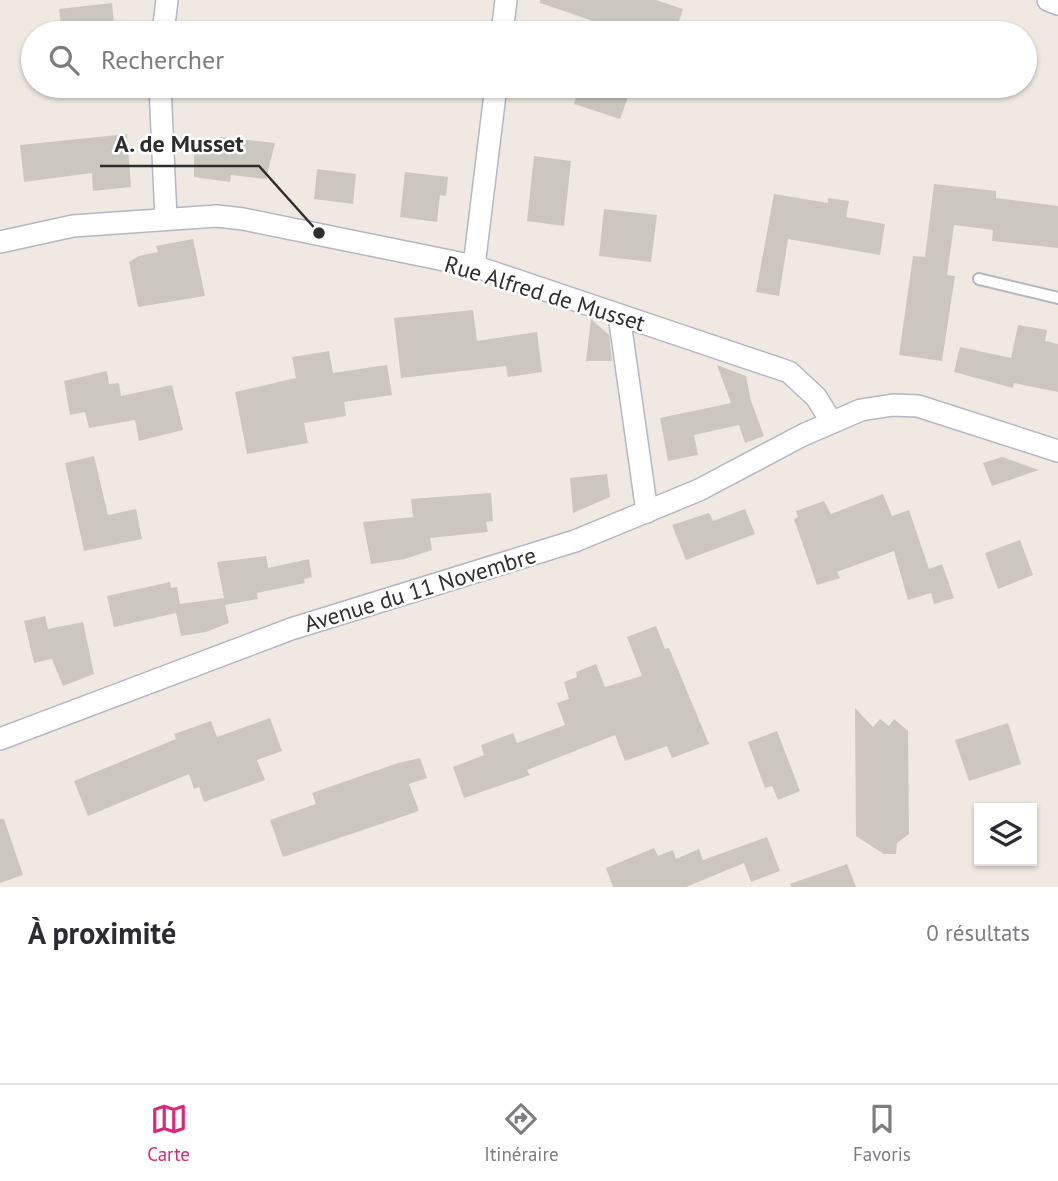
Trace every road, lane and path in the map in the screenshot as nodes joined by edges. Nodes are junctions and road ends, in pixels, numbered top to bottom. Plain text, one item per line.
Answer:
1 (167, 0) edge
2 (506, 0) edge
3 (1048, 0) edge
4 (1058, 4) edge
5 (164, 21) edge
6 (503, 21) edge
7 (161, 98) edge
8 (495, 98) edge
9 (166, 219) junction
10 (0, 242) edge
11 (474, 266) junction
12 (979, 279) dead end
13 (1058, 298) edge
14 (619, 315) junction
15 (831, 421) junction
16 (1058, 451) edge
17 (647, 512) junction
18 (0, 740) edge

1 - 5 street
2 - 6 street
3 - 4 street
7 - 9 street
8 - 11 street
9 - 10 street, Rue Alfred de Musset
9 - 11 street, Rue Alfred de Musset
11 - 14 street, Rue Alfred de Musset
12 - 13 lane
14 - 15 street, Rue Alfred de Musset
14 - 17 street
15 - 16 street
15 - 17 street, Avenue du 11 Novembre
17 - 18 street, Avenue du 11 Novembre

